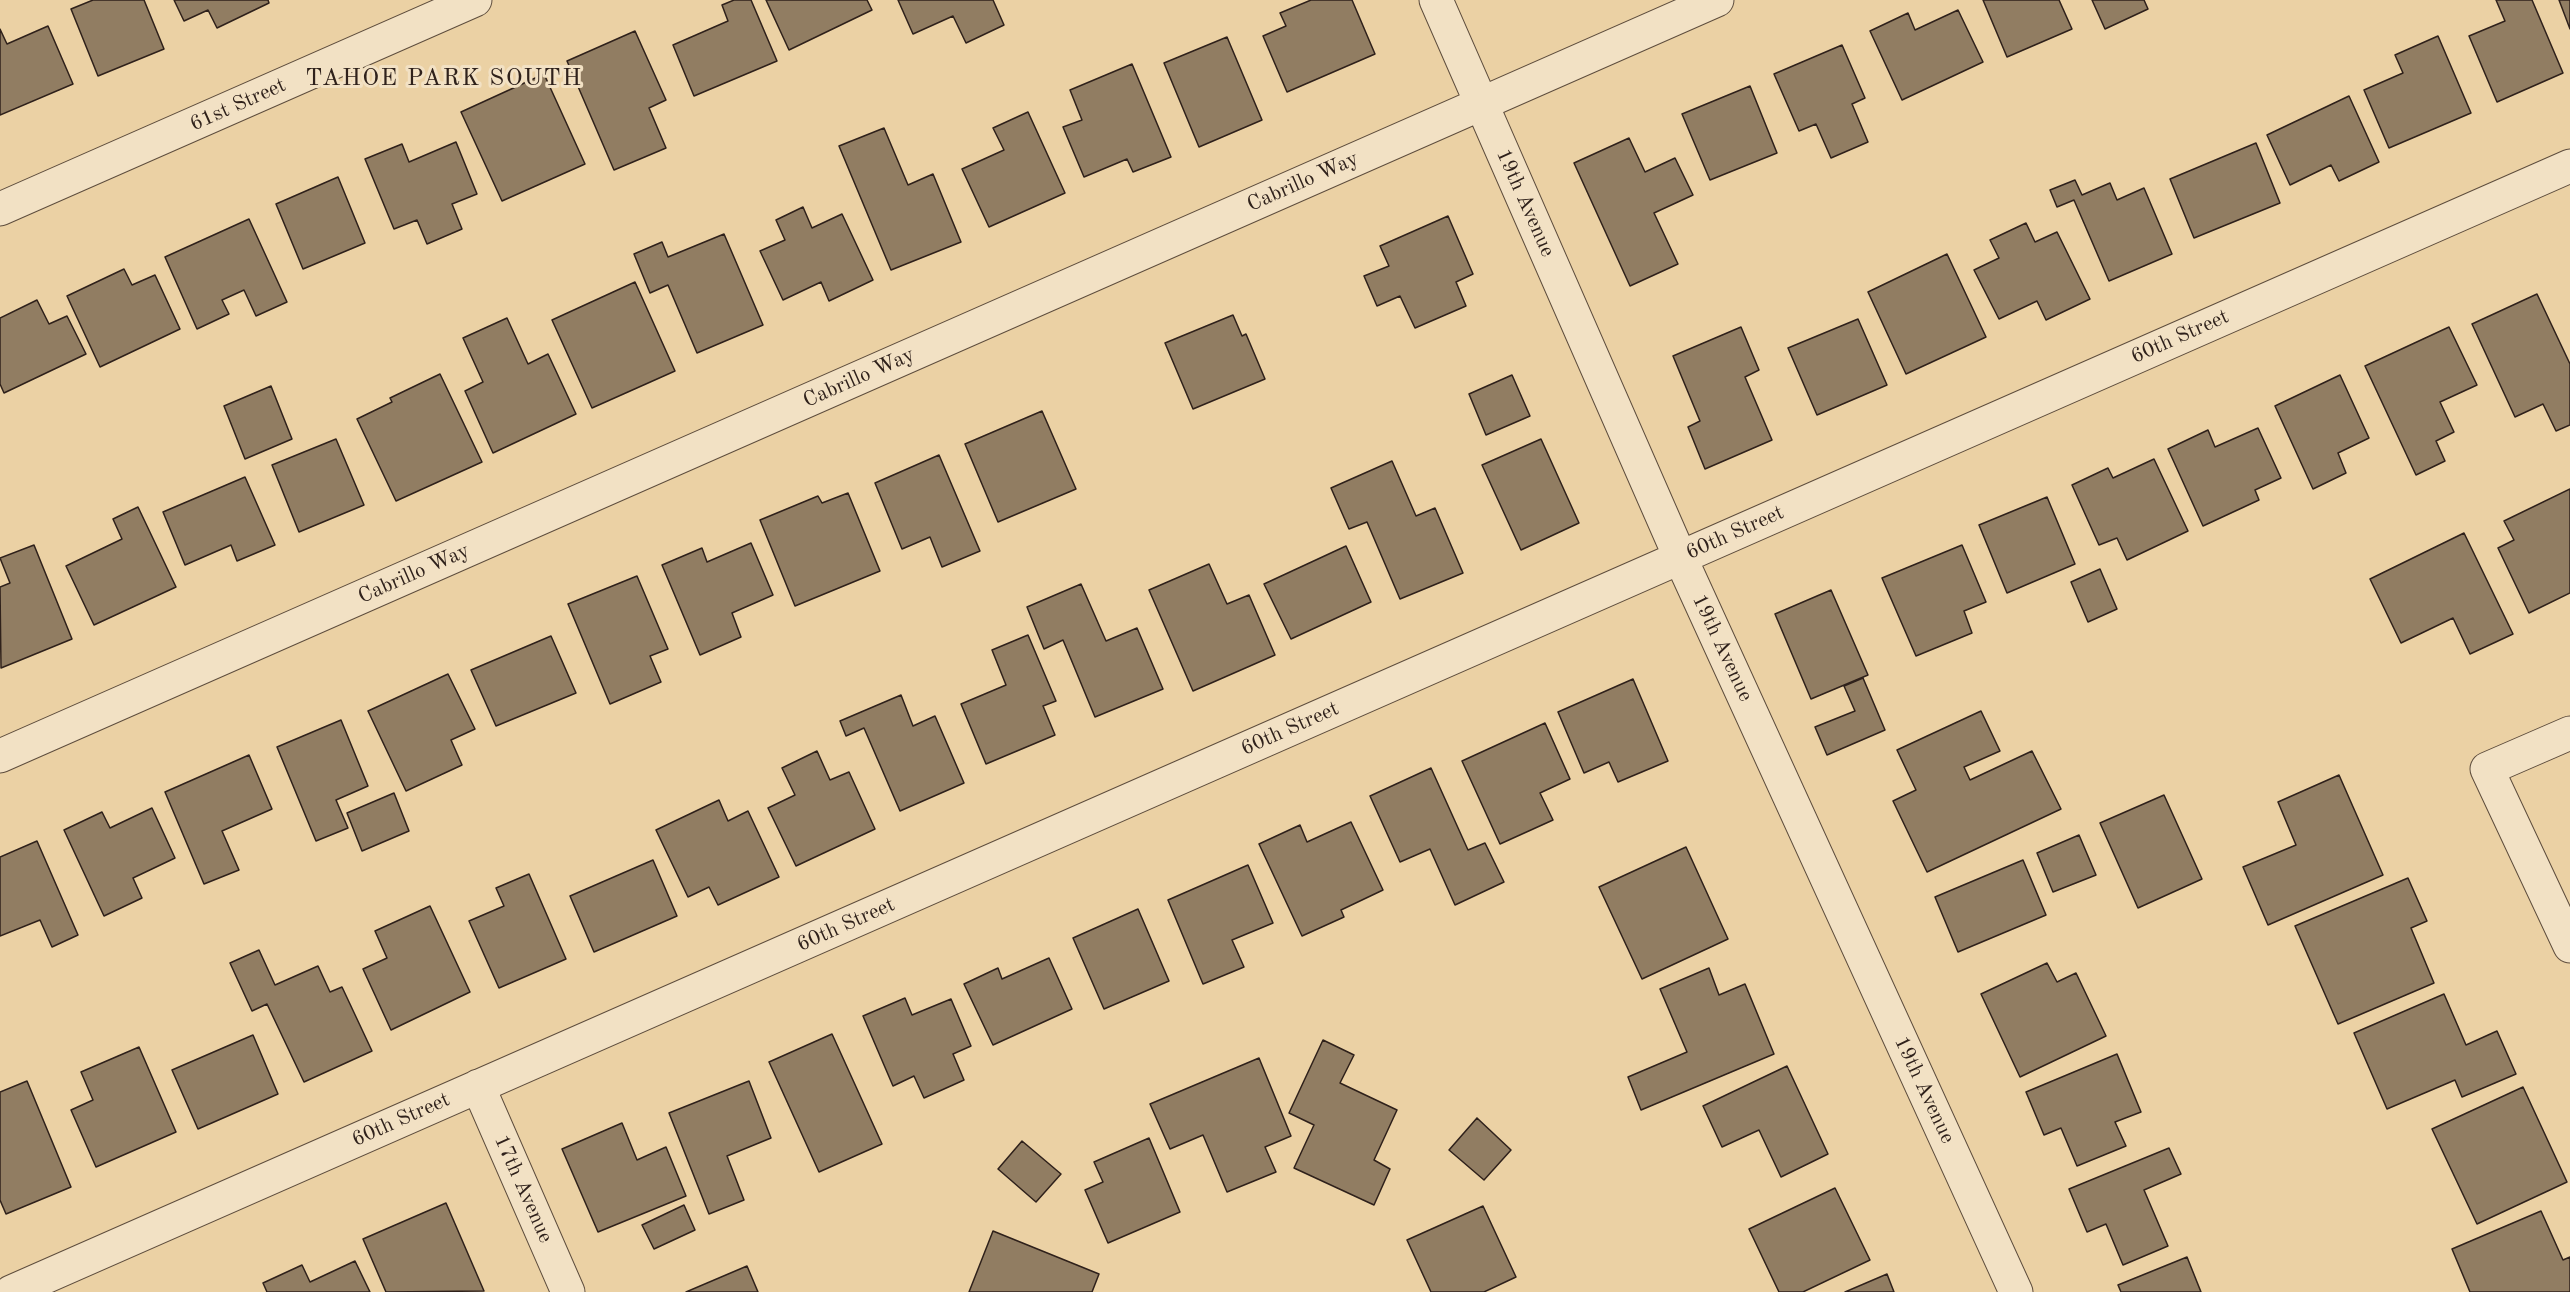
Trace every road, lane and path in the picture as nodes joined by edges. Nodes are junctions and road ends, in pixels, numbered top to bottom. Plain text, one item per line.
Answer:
1 (475, 0) edge
2 (1436, 0) edge
3 (1717, 0) edge
4 (1482, 104) junction
5 (2570, 166) edge
6 (0, 209) edge
7 (1680, 557) junction
8 (2570, 733) edge
9 (0, 756) edge
10 (2570, 946) edge
11 (478, 1086) junction
12 (11, 1292) edge
13 (568, 1292) edge
14 (2016, 1292) edge

1 - 6 street, 61st Street
2 - 4 street, 19th Avenue
3 - 4 street, Cabrillo Way
4 - 7 street, 19th Avenue
4 - 9 street, Cabrillo Way
5 - 7 street, 60th Street
7 - 11 street, 60th Street
7 - 14 street, 19th Avenue
8 - 10 street
11 - 12 street, 60th Street
11 - 13 street, 17th Avenue

